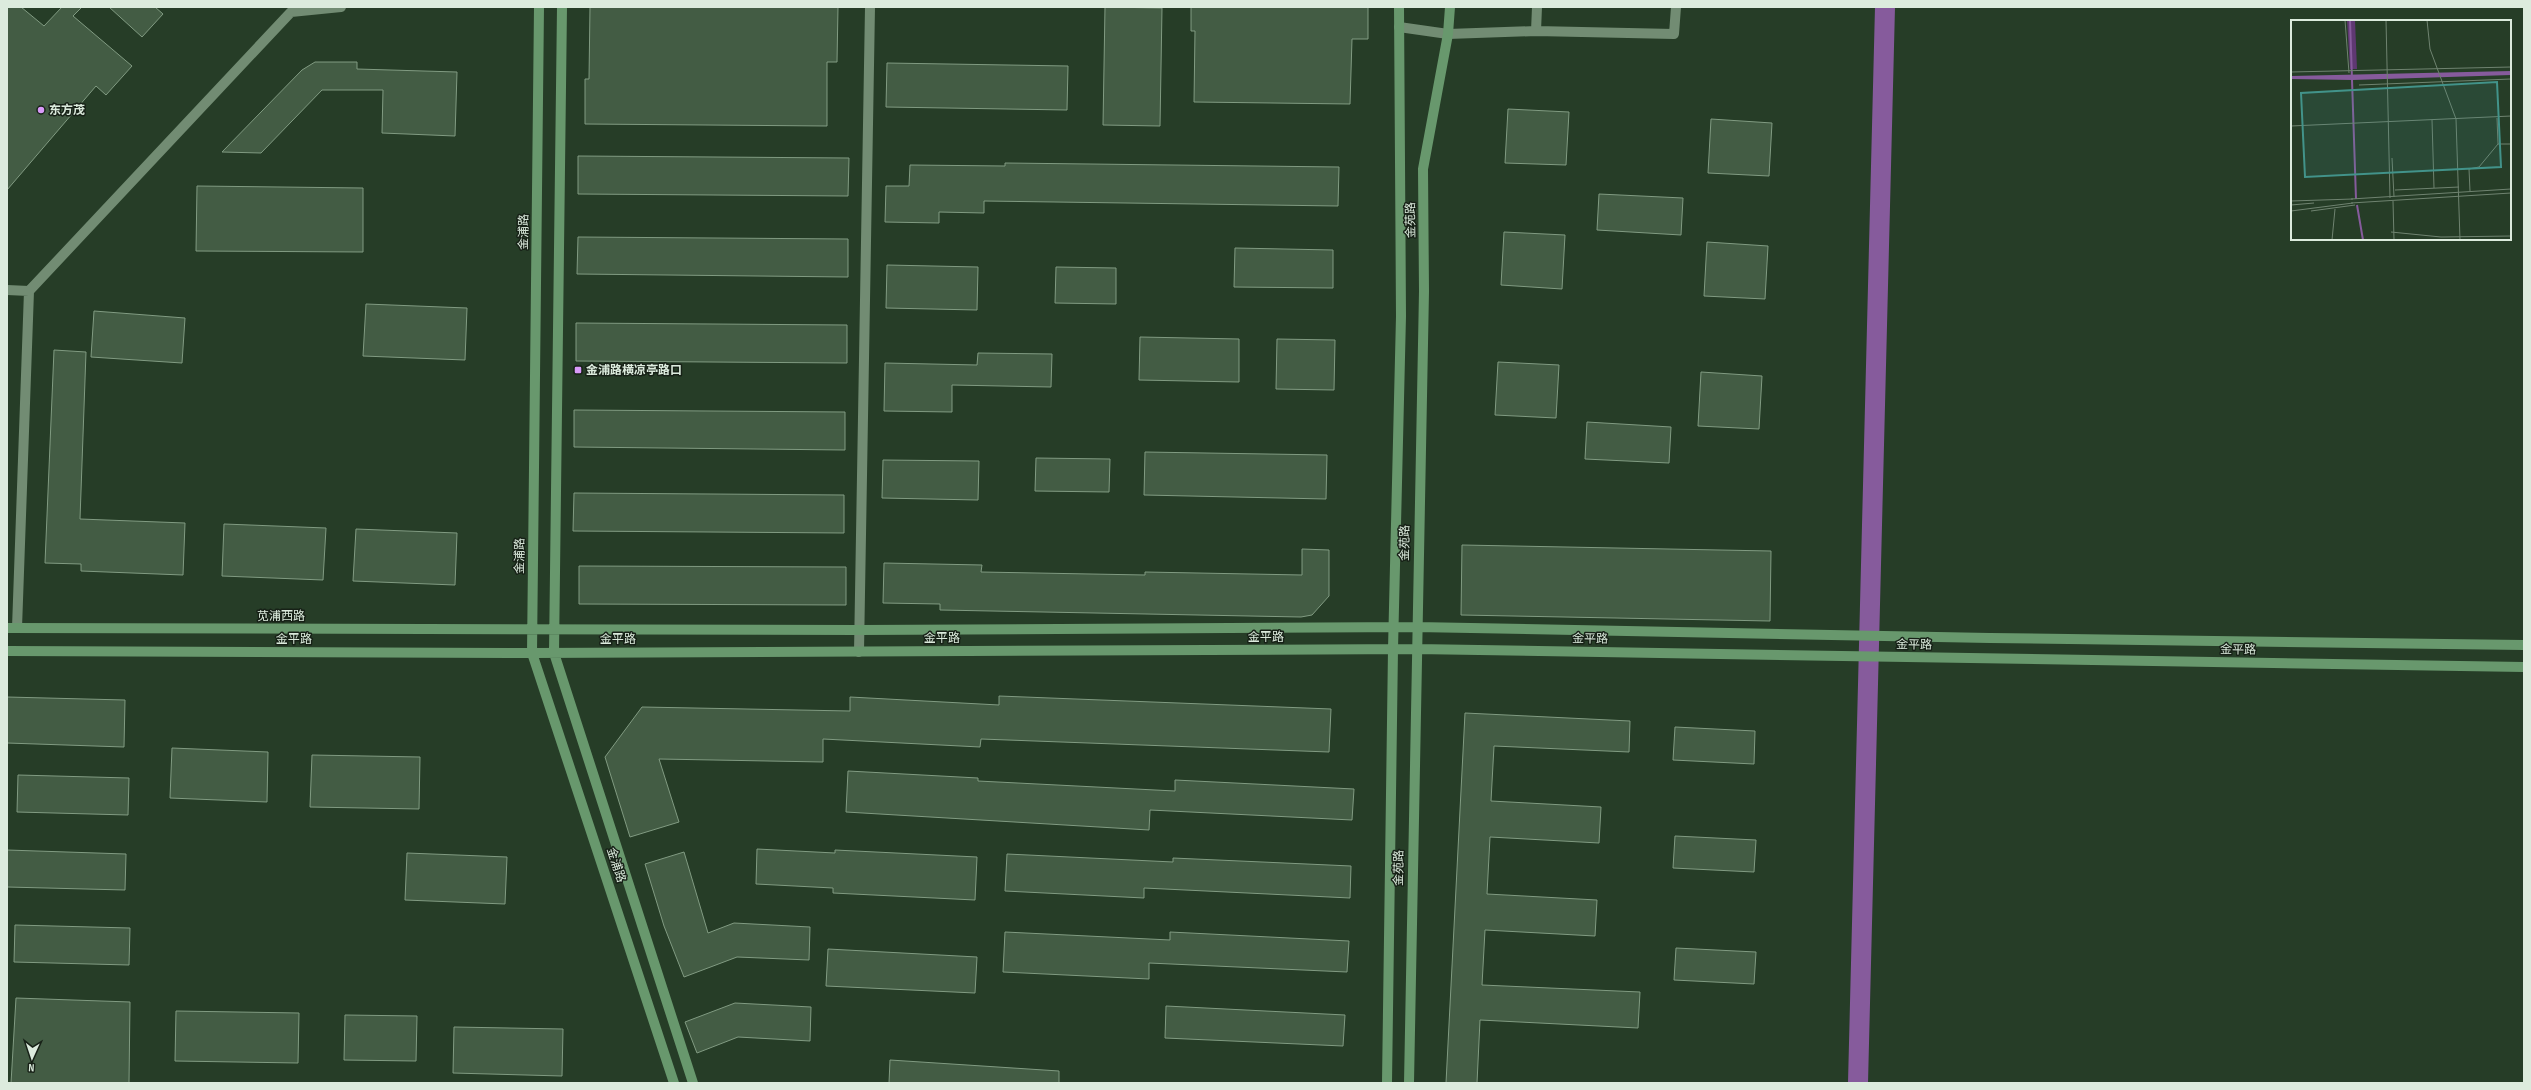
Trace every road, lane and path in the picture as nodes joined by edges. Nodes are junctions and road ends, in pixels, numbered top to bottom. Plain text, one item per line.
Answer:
1 (341, 7) edge
2 (539, 7) edge
3 (562, 7) edge
4 (870, 7) edge
5 (1399, 7) edge
6 (1450, 7) edge
7 (1537, 7) edge
8 (1676, 7) edge
9 (1399, 27) junction
10 (1536, 31) junction
11 (1448, 34) junction
12 (7, 290) edge
13 (29, 291) junction
14 (1393, 627) junction
15 (1416, 627) junction
16 (12, 628) edge
17 (532, 630) junction
18 (555, 630) junction
19 (859, 630) junction
20 (2524, 644) edge
21 (1393, 649) junction
22 (1416, 649) junction
23 (7, 651) edge
24 (859, 652) junction
25 (532, 653) junction
26 (554, 653) junction
27 (2524, 666) edge
28 (674, 1083) edge
29 (693, 1083) edge
30 (1387, 1083) edge
31 (1409, 1083) edge

1 - 13 street
2 - 17 street, 金浦路
3 - 18 street, 金浦路
4 - 19 street
5 - 9 street
6 - 11 street, 金苑路
7 - 10 street
8 - 10 street
9 - 11 street
9 - 14 street
10 - 11 street
11 - 15 street, 金苑路
12 - 13 street
13 - 16 street
14 - 15 street, 金平路
14 - 19 street, 金平路
14 - 21 street
15 - 20 street, 金平路
15 - 22 street, 金苑路
16 - 17 street, 苋浦西路
17 - 18 street, 苋浦西路
17 - 25 street, 金浦路
18 - 19 street, 金平路
18 - 26 street, 金浦路
19 - 24 street
21 - 22 street, 金平路
21 - 24 street, 金平路
21 - 30 street
22 - 27 street, 金平路
22 - 31 street, 金苑路
23 - 25 street, 金平路
24 - 26 street, 金平路
25 - 26 street, 金平路
25 - 28 street, 金浦路
26 - 29 street, 金浦路

